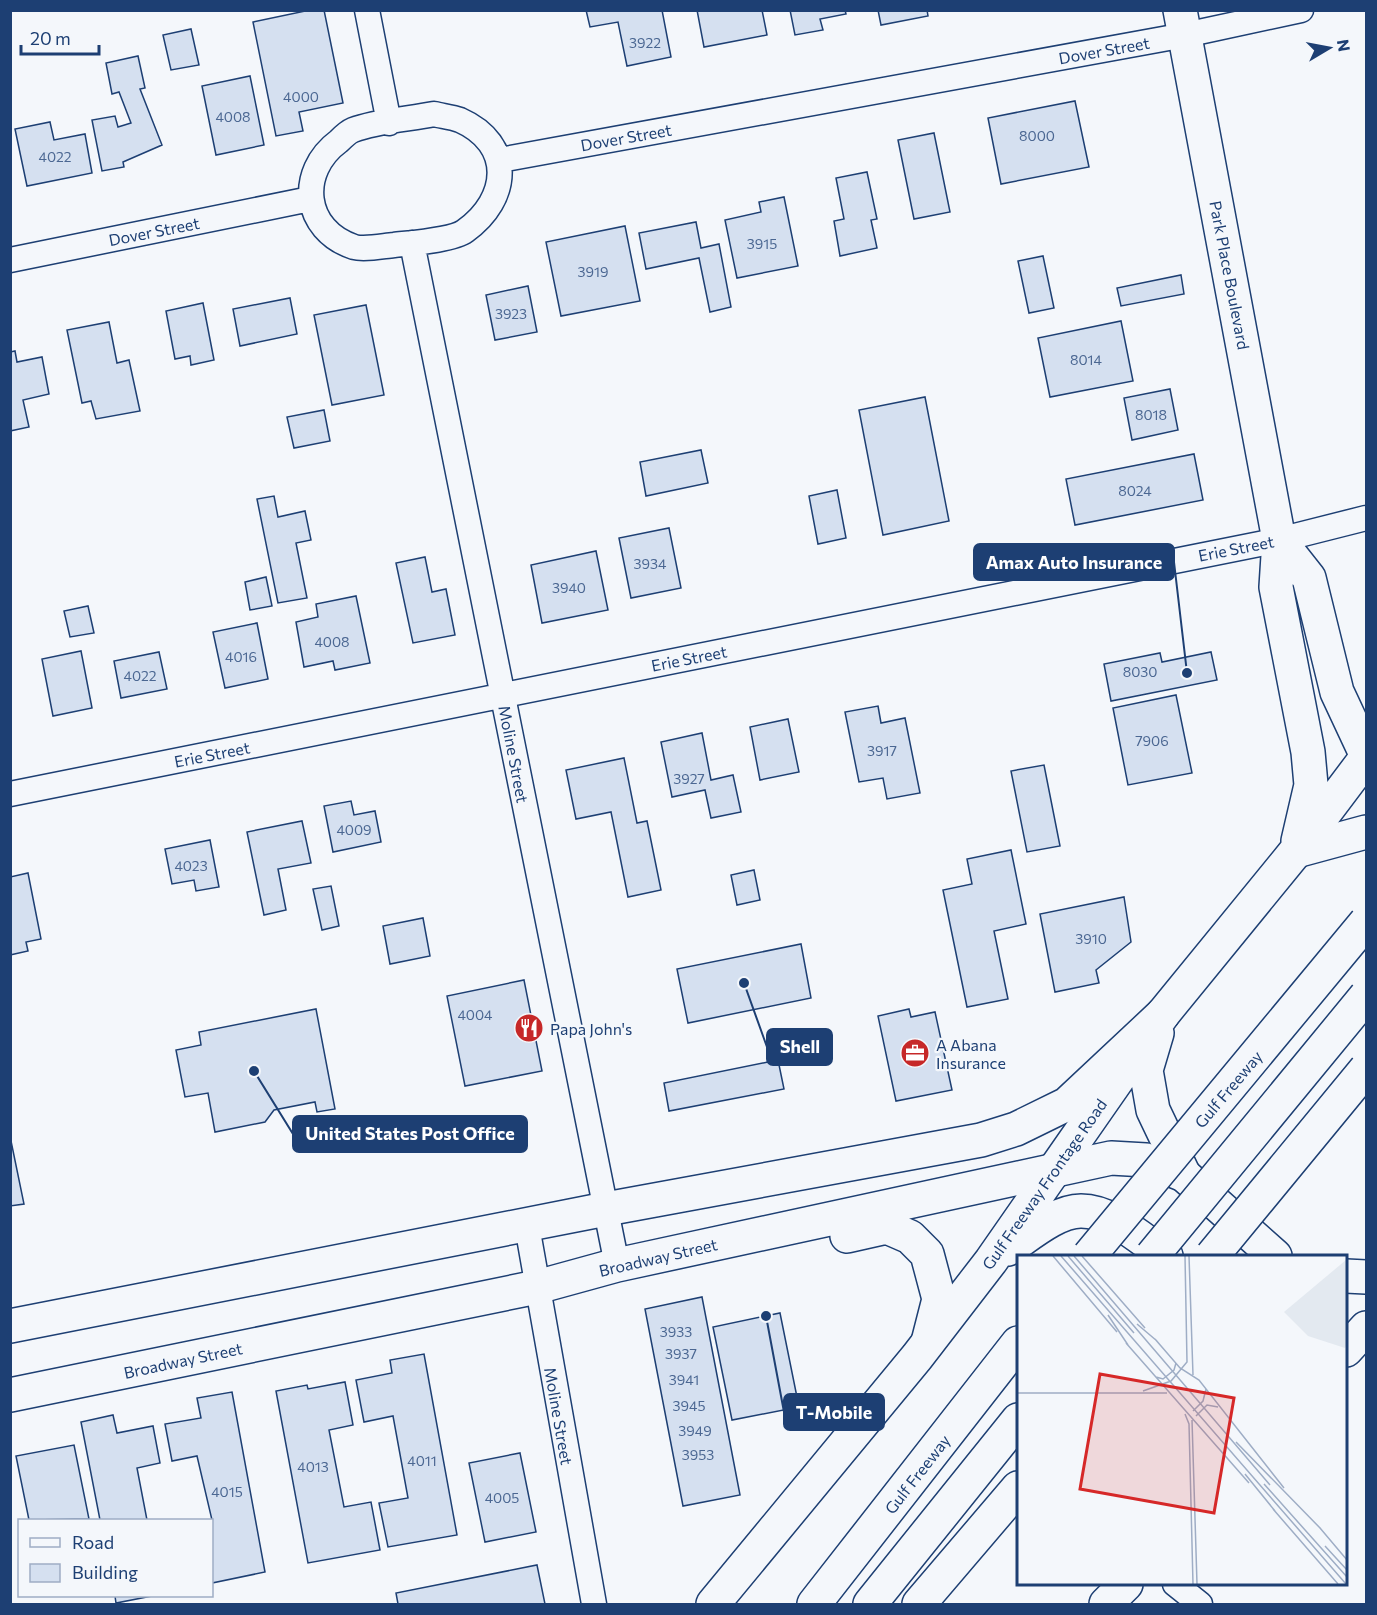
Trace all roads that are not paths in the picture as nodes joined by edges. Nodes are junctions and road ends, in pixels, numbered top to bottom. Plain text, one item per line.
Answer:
1 (367, 10) edge
2 (1301, 10) edge
3 (1182, 23) edge
4 (389, 123) junction
5 (500, 160) junction
6 (310, 199) junction
7 (412, 243) junction
8 (10, 260) edge
9 (1366, 518) edge
10 (1279, 540) junction
11 (503, 695) junction
12 (1366, 756) edge
13 (10, 794) edge
14 (1366, 832) edge
15 (1296, 851) junction
16 (1366, 922) edge
17 (1366, 996) edge
18 (1163, 1014) junction
19 (1366, 1069) edge
20 (1056, 1169) junction
21 (1184, 1175) junction
22 (606, 1209) junction
23 (811, 1222) junction
24 (527, 1226) junction
25 (1091, 1255) edge
26 (1154, 1255) edge
27 (1163, 1255) edge
28 (1214, 1255) edge
29 (1273, 1255) edge
30 (991, 1261) junction
31 (617, 1265) junction
32 (1347, 1276) edge
33 (1366, 1277) edge
34 (537, 1287) junction
35 (10, 1326) edge
36 (1366, 1328) edge
37 (928, 1342) junction
38 (1017, 1344) edge
39 (1347, 1349) edge
40 (10, 1395) edge
41 (1017, 1420) edge
42 (1017, 1489) edge
43 (850, 1561) junction
44 (955, 1564) junction
45 (1125, 1585) edge
46 (1175, 1585) edge
47 (594, 1605) edge
48 (713, 1605) edge
49 (791, 1605) edge
50 (814, 1605) edge
51 (870, 1605) edge
52 (919, 1605) edge
53 (932, 1605) edge
54 (1106, 1605) edge
55 (1200, 1605) edge

1 - 4 street
2 - 3 street, Dover Street
3 - 5 street, Dover Street
3 - 10 main road, Park Place Boulevard
4 - 5 street
4 - 6 street
5 - 7 street
6 - 7 street
6 - 8 street, Dover Street
7 - 11 street, Moline Street
9 - 10 street, Erie Street
10 - 11 street, Erie Street
10 - 12 main road, Park Place Boulevard
10 - 15 main road, Park Place Boulevard
11 - 13 street, Erie Street
11 - 22 street, Moline Street
12 - 15 main road, Gulf Freeway Frontage Road
14 - 15 main road
15 - 18 main road, Gulf Freeway Frontage Road
16 - 25 main road, Gulf Freeway, bridge
17 - 26 main road, bridge
18 - 20 main road, Gulf Freeway Frontage Road
18 - 21 main road
18 - 22 main road
19 - 28 main road, bridge
20 - 21 main road, Broadway Street
20 - 23 main road, Broadway Street
20 - 30 main road, Gulf Freeway Frontage Road
21 - 29 main road, Broadway Street
22 - 24 main road
22 - 31 street, Moline Street
23 - 31 main road, Broadway Street
23 - 37 main road
24 - 34 street, Moline Street
24 - 35 main road
27 - 30 main road
30 - 37 main road, Gulf Freeway Frontage Road
31 - 34 main road, Broadway Street
32 - 33 main road
34 - 40 main road, Broadway Street
34 - 47 street, Moline Street
36 - 39 main road
37 - 48 main road, Gulf Freeway Frontage Road
38 - 43 main road, Gulf Freeway
41 - 51 main road
42 - 44 main road
43 - 49 main road
43 - 50 main road, Gulf Freeway
44 - 52 main road
44 - 53 main road
45 - 54 main road
46 - 55 street

